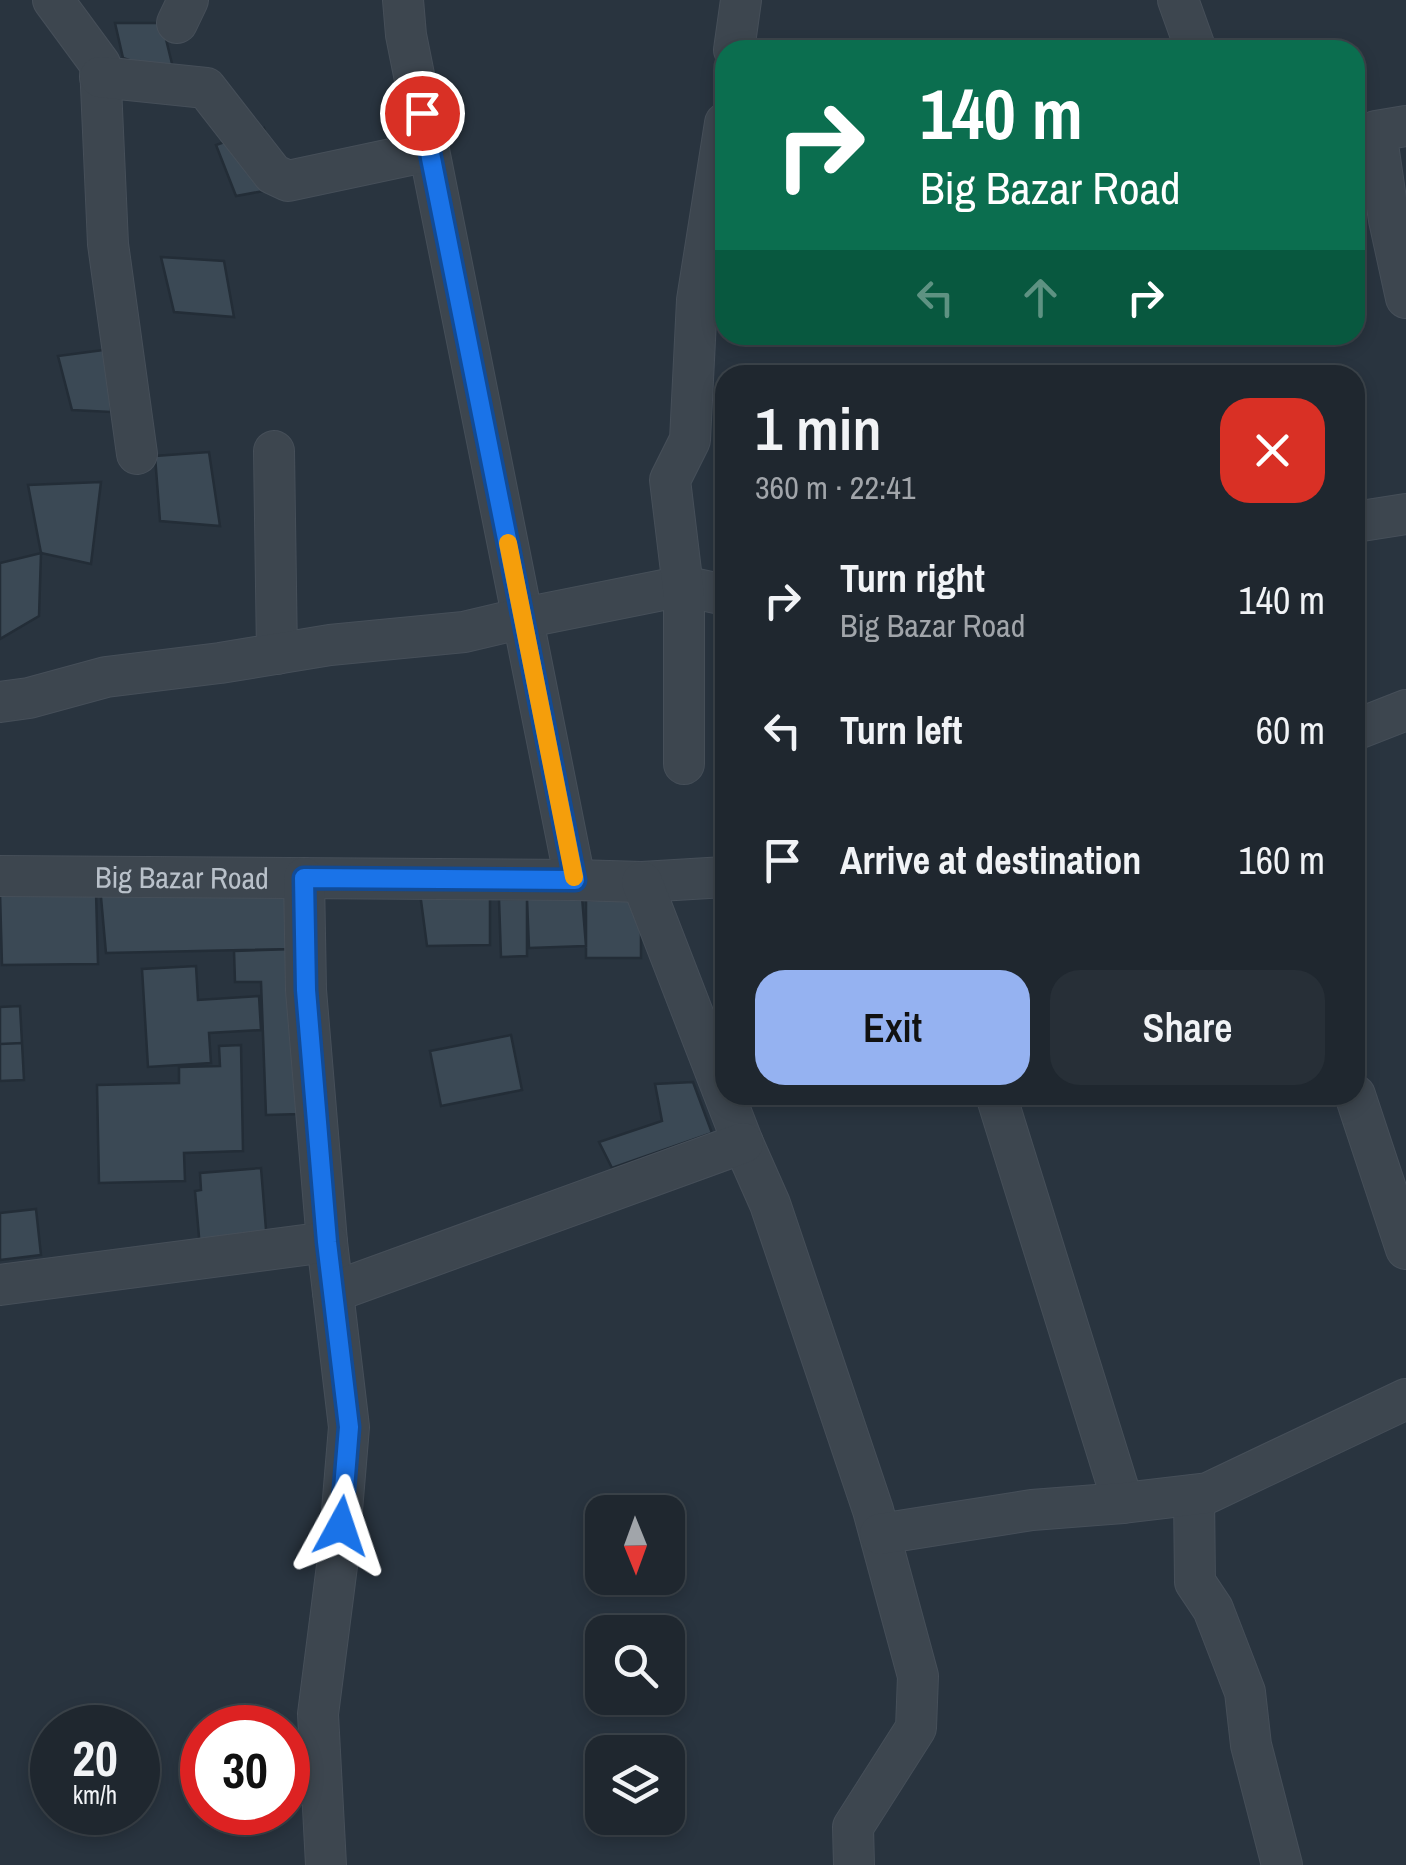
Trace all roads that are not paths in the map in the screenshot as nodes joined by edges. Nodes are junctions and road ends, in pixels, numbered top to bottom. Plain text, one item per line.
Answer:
1 (53, 0) edge
2 (402, 0) edge
3 (741, 0) edge
4 (1178, 0) edge
5 (735, 40) edge
6 (1192, 40) edge
7 (100, 77) junction
8 (1406, 126) edge
9 (429, 151) junction
10 (715, 186) edge
11 (1365, 194) edge
12 (1388, 220) junction
13 (1406, 298) edge
14 (274, 451) dead end
15 (137, 454) dead end
16 (1406, 514) edge
17 (1365, 520) edge
18 (683, 586) junction
19 (715, 593) edge
20 (522, 618) junction
21 (278, 654) junction
22 (0, 702) edge
23 (1406, 710) edge
24 (1365, 726) edge
25 (684, 764) dead end
26 (0, 876) edge
27 (304, 878) junction
28 (715, 878) edge
29 (575, 880) junction
30 (642, 882) junction
31 (715, 1073) edge
32 (727, 1105) edge
33 (999, 1105) edge
34 (1357, 1105) edge
35 (742, 1143) junction
36 (327, 1242) junction
37 (1406, 1249) edge
38 (0, 1285) edge
39 (334, 1292) junction
40 (1406, 1399) edge
41 (1194, 1495) junction
42 (1122, 1503) junction
43 (880, 1534) junction
44 (326, 1865) edge
45 (854, 1865) edge
46 (1282, 1865) edge

1 - 7 street
2 - 9 street
3 - 5 street
4 - 6 street
7 - 9 street
7 - 15 street
8 - 12 street
9 - 20 street
10 - 18 street
11 - 12 street
12 - 13 street
14 - 21 street
16 - 17 street
18 - 19 street
18 - 20 street
18 - 25 street
20 - 21 street
20 - 29 street
21 - 22 street
23 - 24 street
26 - 27 street, Big Bazar Road
27 - 29 street, Big Bazar Road
27 - 36 street
28 - 30 street, Big Bazar Road
29 - 30 street, Big Bazar Road
30 - 31 street
32 - 35 street
33 - 42 street
34 - 37 street
35 - 39 street
35 - 43 street
36 - 38 street
36 - 39 street
39 - 44 street
40 - 41 street
41 - 42 street
41 - 46 street
42 - 43 street
43 - 45 street

